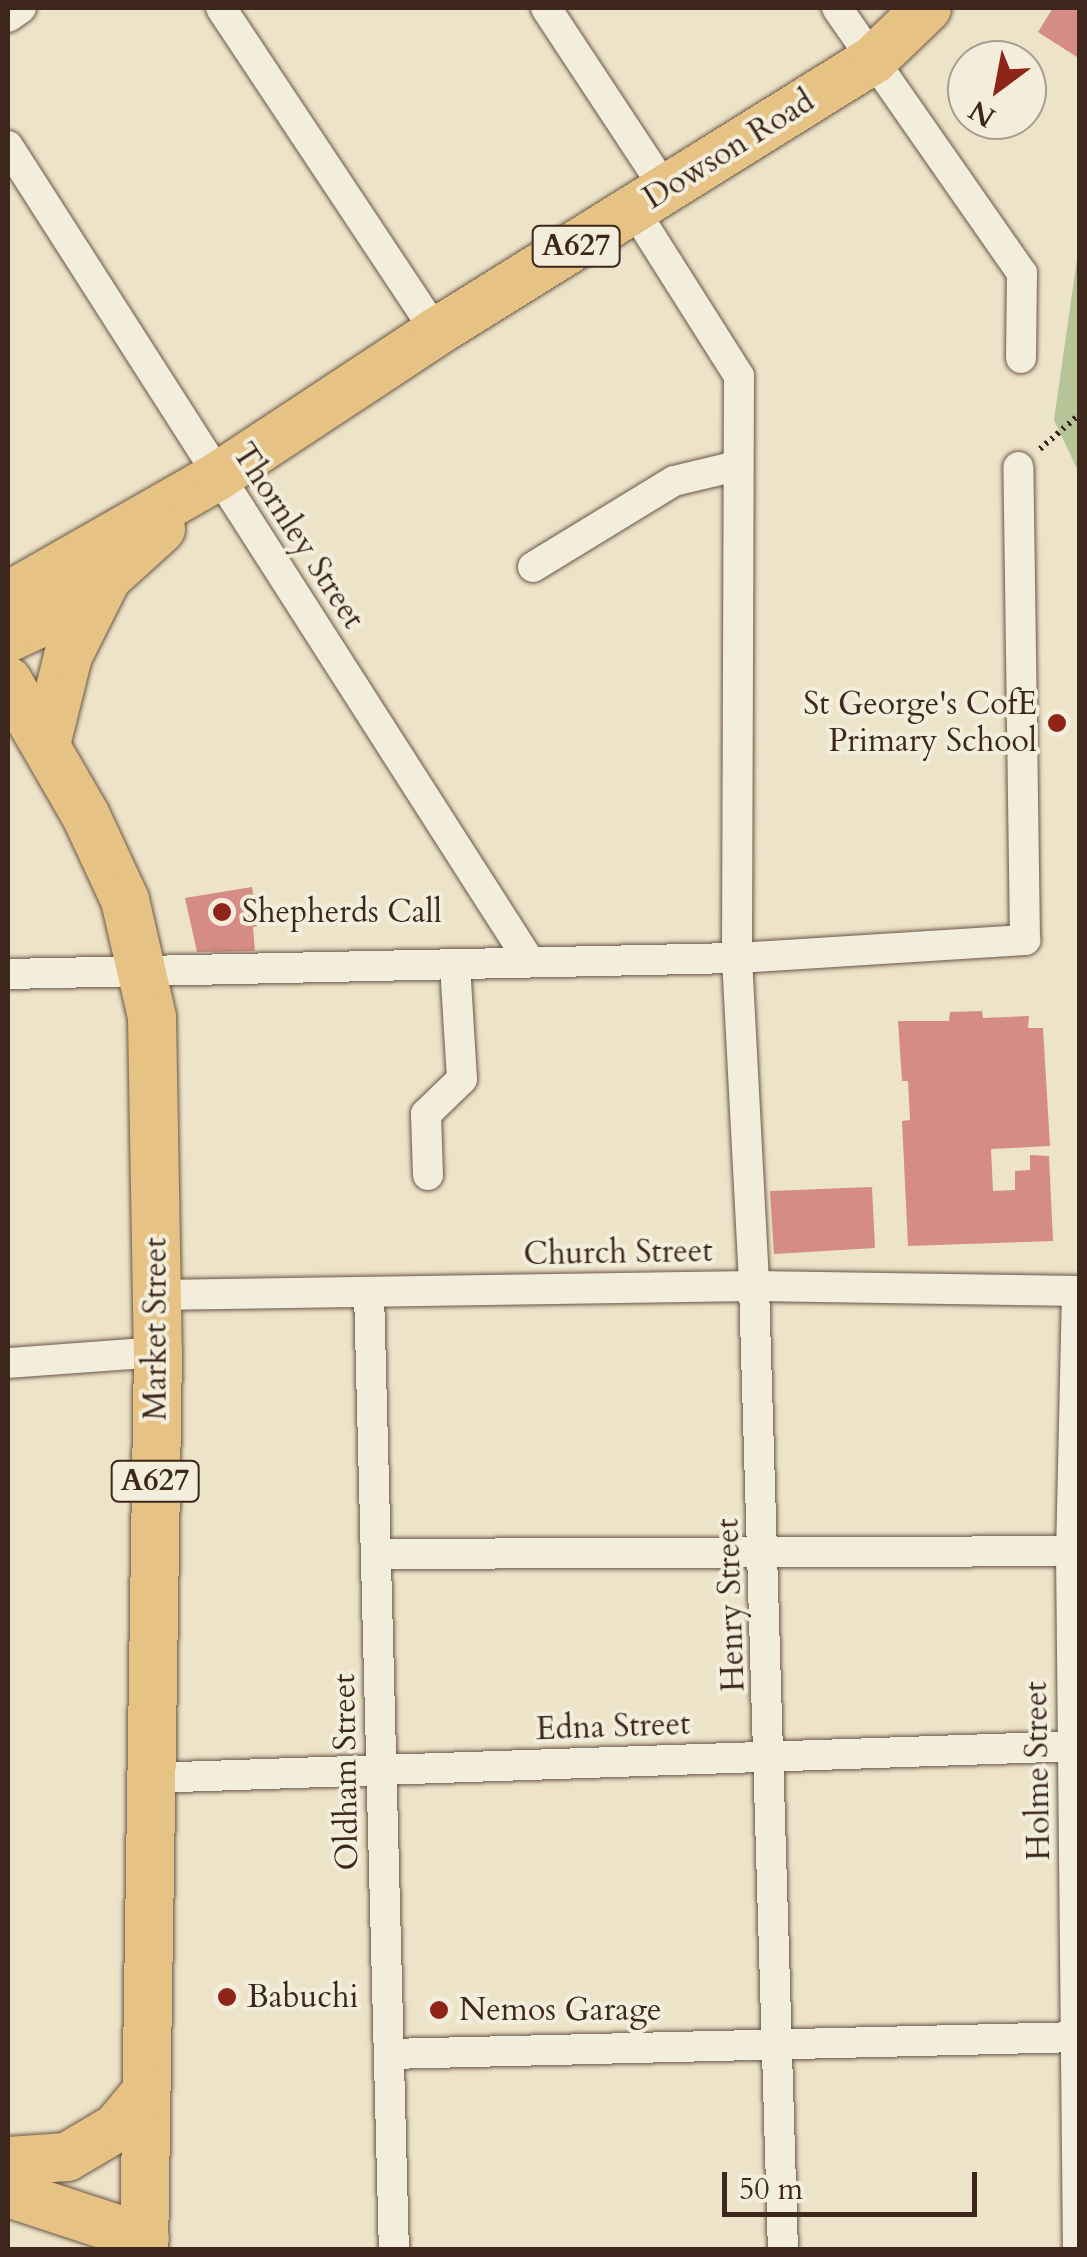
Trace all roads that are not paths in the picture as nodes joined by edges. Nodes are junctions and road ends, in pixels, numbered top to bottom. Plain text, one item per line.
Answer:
1 (21, 8) edge
2 (221, 8) edge
3 (546, 8) edge
4 (837, 8) edge
5 (927, 8) edge
6 (8, 16) edge
7 (873, 60) junction
8 (8, 146) edge
9 (650, 200) junction
10 (436, 332) junction
11 (1020, 358) dead end
12 (737, 466) junction
13 (1018, 467) road end
14 (218, 476) junction
15 (533, 567) dead end
16 (107, 578) junction
17 (8, 596) edge
18 (8, 638) edge
19 (8, 681) edge
20 (46, 745) junction
21 (738, 958) junction
22 (530, 962) junction
23 (456, 964) junction
24 (141, 970) junction
25 (8, 974) edge
26 (428, 1176) dead end
27 (754, 1286) junction
28 (1078, 1291) edge
29 (369, 1292) junction
30 (157, 1295) junction
31 (158, 1352) junction
32 (8, 1362) edge
33 (764, 1552) junction
34 (1075, 1552) edge
35 (376, 1554) junction
36 (1076, 1746) edge
37 (771, 1756) junction
38 (381, 1770) junction
39 (149, 1778) junction
40 (1078, 2038) edge
41 (780, 2043) junction
42 (389, 2054) junction
43 (146, 2092) junction
44 (8, 2161) edge
45 (8, 2193) edge
46 (144, 2244) edge
47 (394, 2250) edge
48 (784, 2250) edge
49 (1078, 2250) edge

1 - 6 street
2 - 10 street
3 - 9 street
4 - 7 street
5 - 7 main road, Dowson Road / A627
7 - 9 main road, Dowson Road / A627
7 - 11 street
8 - 14 street, Thornley Street
9 - 10 main road, Dowson Road / A627
9 - 12 street, Henry Street
10 - 14 main road, Dowson Road / A627
12 - 15 street
12 - 21 street, Henry Street
13 - 21 street
14 - 16 main road, Dowson Road / A627
14 - 17 main road, Dowson Road / A627
14 - 22 street, Thornley Street
16 - 18 main road, A627
16 - 20 main road, Dowson Road / A627
19 - 20 main road, Market Street / A627
20 - 24 main road, Market Street / A627
21 - 22 street
21 - 27 street, Henry Street
22 - 23 street
23 - 24 street
23 - 26 street
24 - 25 street
24 - 30 main road, Market Street / A627
27 - 28 street, Church Street
27 - 29 street, Church Street
27 - 33 street, Henry Street
28 - 34 street, Holme Street
29 - 30 street, Church Street
29 - 35 street, Oldham Street
30 - 31 main road, Market Street / A627
31 - 32 street
31 - 39 main road, Market Street / A627
33 - 34 street
33 - 35 street
33 - 37 street, Henry Street
34 - 36 street, Holme Street
35 - 38 street, Oldham Street
36 - 37 street, Edna Street
36 - 40 street, Holme Street
37 - 38 street, Edna Street
37 - 41 street, Henry Street
38 - 39 street, Edna Street
38 - 42 street, Oldham Street
39 - 43 main road, Market Street / A627
40 - 41 street
40 - 49 street, Holme Street
41 - 42 street
41 - 48 street, Henry Street
42 - 47 street, Oldham Street
43 - 44 main road
43 - 46 main road, Market Street / A627
45 - 46 main road, A627

